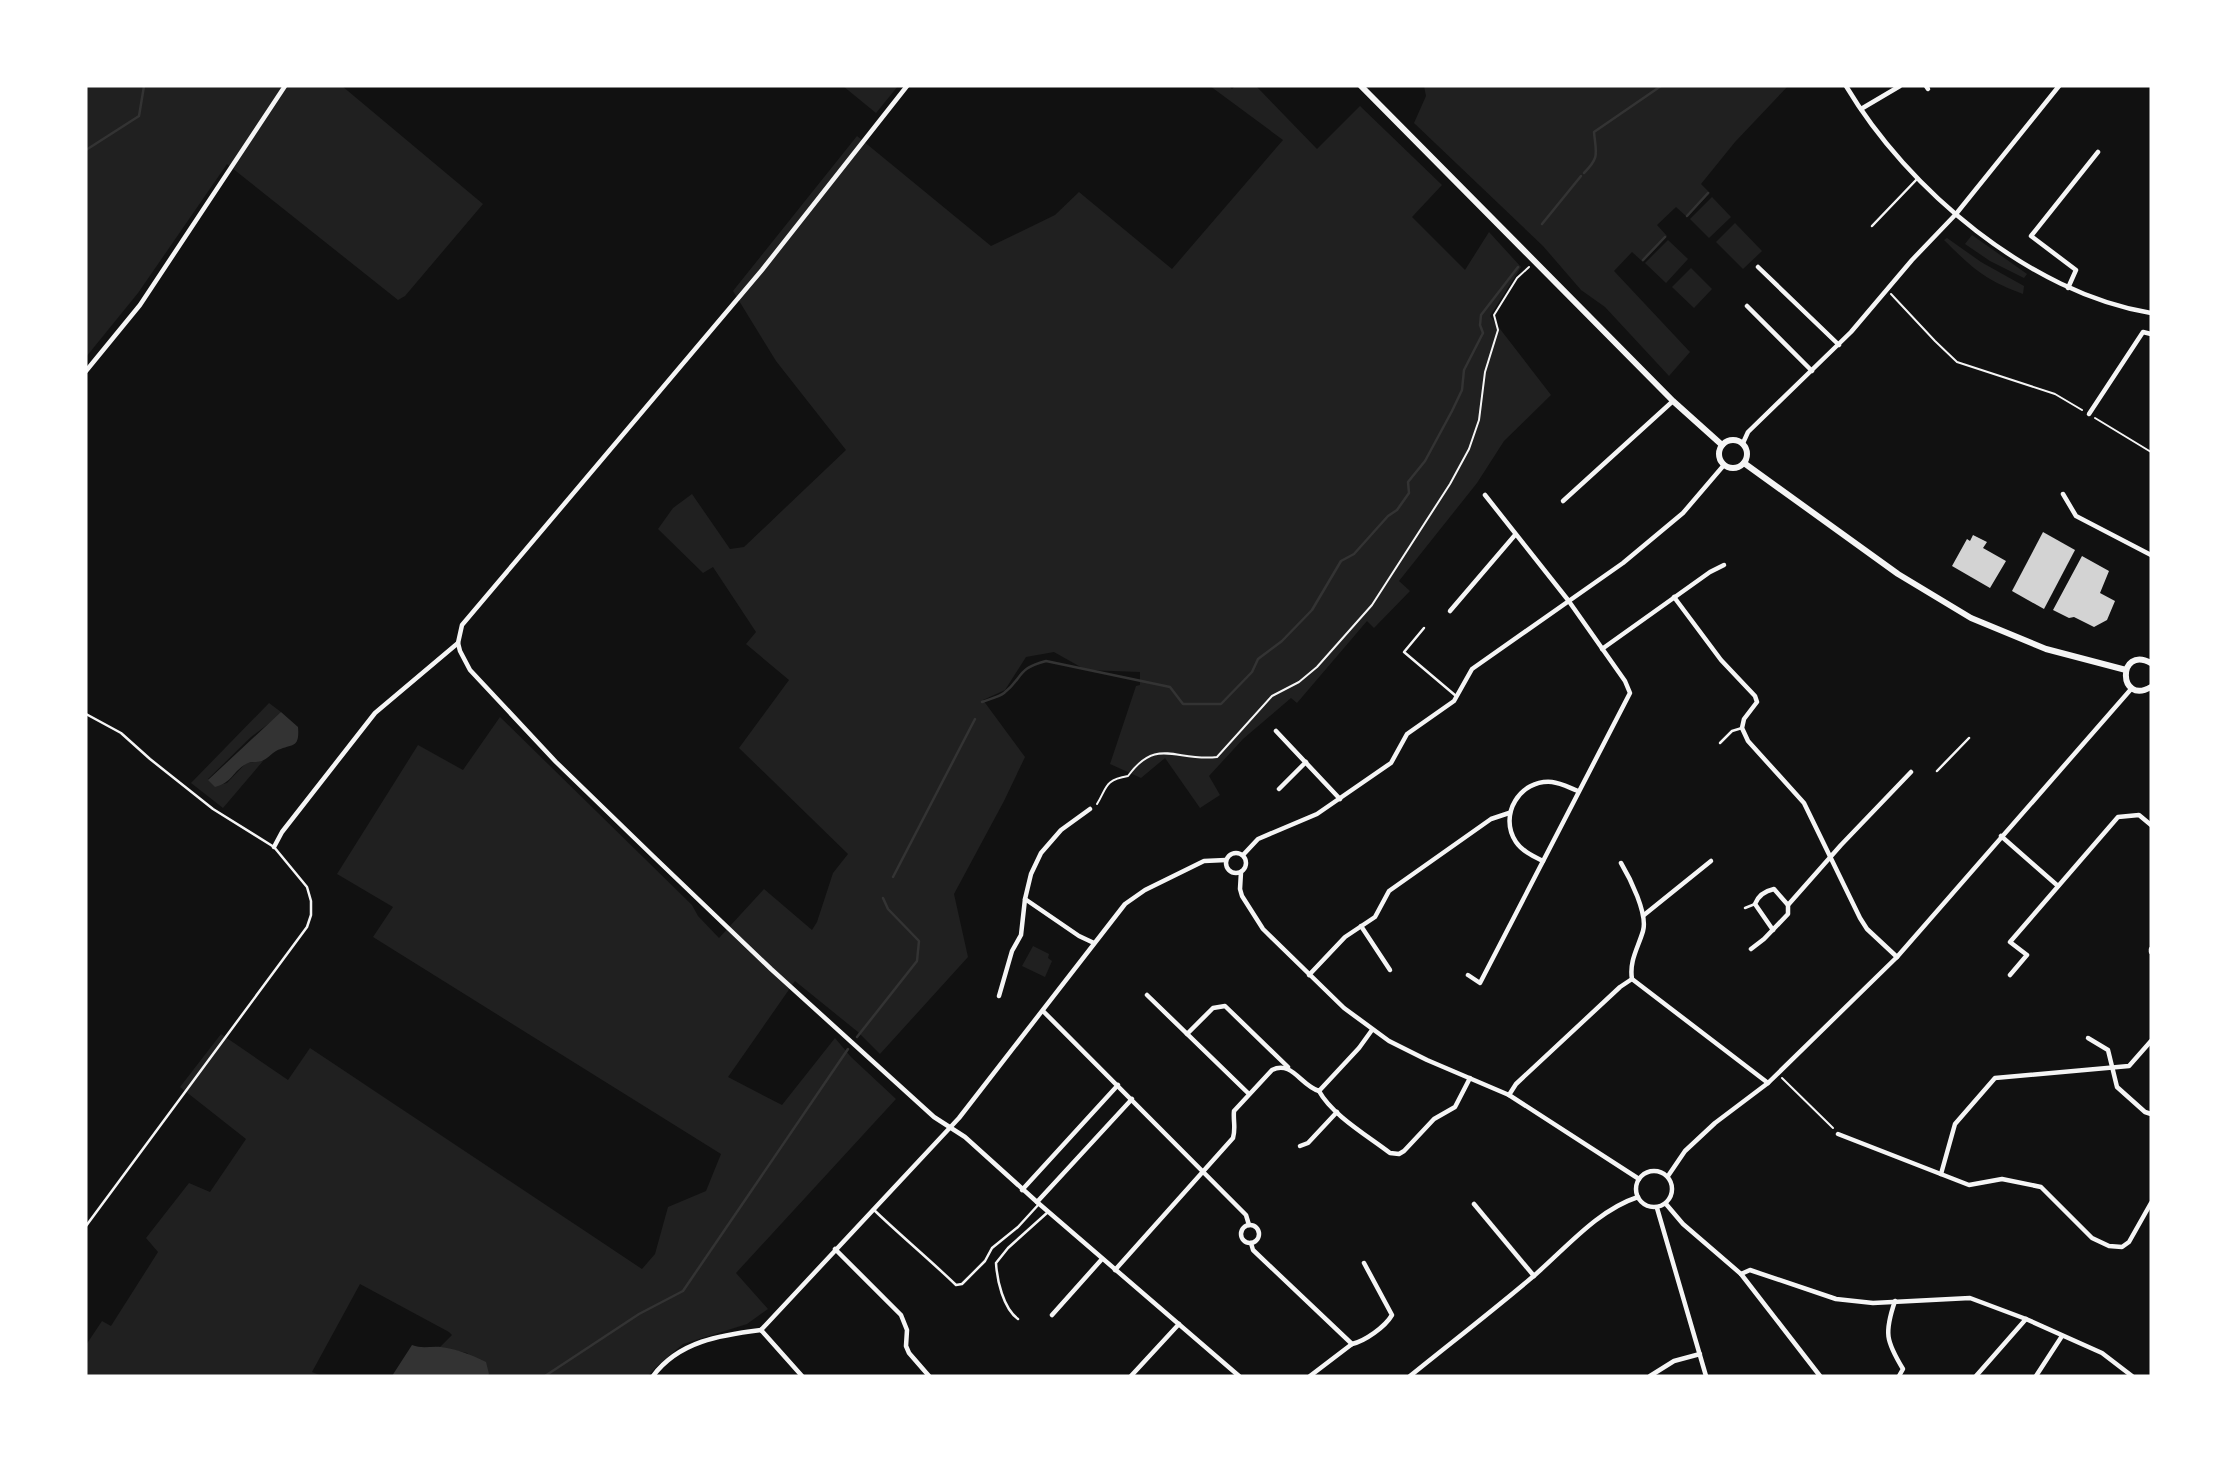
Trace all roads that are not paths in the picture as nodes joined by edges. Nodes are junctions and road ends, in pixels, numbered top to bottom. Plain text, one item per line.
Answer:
1 (285, 86) edge
2 (907, 86) edge
3 (1361, 86) edge
4 (1846, 86) edge
5 (1900, 86) edge
6 (2059, 86) edge
7 (1861, 109) junction
8 (2098, 152) dead end
9 (1919, 178) junction
10 (1956, 214) junction
11 (1872, 226) dead end
12 (1758, 267) dead end
13 (2068, 288) junction
14 (1747, 306) dead end
15 (2151, 313) edge
16 (2151, 334) edge
17 (1839, 345) junction
18 (1812, 370) junction
19 (86, 371) edge
20 (1673, 401) junction
21 (2089, 414) road end
22 (1743, 443) junction
23 (1722, 445) junction
24 (1744, 463) junction
25 (1724, 465) junction
26 (2063, 494) dead end
27 (1485, 495) dead end
28 (1563, 501) dead end
29 (1516, 535) junction
30 (2151, 555) edge
31 (1724, 565) dead end
32 (1674, 597) junction
33 (1568, 600) junction
34 (1450, 611) dead end
35 (1424, 628) dead end
36 (458, 643) junction
37 (1602, 649) junction
38 (2151, 663) edge
39 (2126, 670) junction
40 (2151, 687) edge
41 (2132, 688) junction
42 (1456, 696) junction
43 (86, 714) edge
44 (1742, 728) junction
45 (1276, 731) dead end
46 (1969, 738) dead end
47 (1720, 743) dead end
48 (1306, 762) junction
49 (1937, 771) dead end
50 (1911, 772) dead end
51 (1279, 789) dead end
52 (1578, 791) junction
53 (1340, 799) junction
54 (1090, 809) road end
55 (1509, 813) junction
56 (2151, 825) edge
57 (2001, 836) junction
58 (274, 847) junction
59 (1242, 855) junction
60 (1832, 856) junction
61 (1226, 860) junction
62 (1542, 860) junction
63 (1711, 861) dead end
64 (1621, 863) dead end
65 (1241, 872) junction
66 (2058, 886) junction
67 (1025, 899) junction
68 (1755, 904) junction
69 (1788, 905) junction
70 (1745, 908) dead end
71 (1644, 915) junction
72 (1361, 926) junction
73 (1773, 930) junction
74 (1094, 943) junction
75 (1751, 949) dead end
76 (1897, 957) junction
77 (1391, 970) dead end
78 (1309, 975) junction
79 (1468, 975) dead end
80 (2010, 975) dead end
81 (1632, 979) junction
82 (1147, 995) dead end
83 (999, 996) dead end
84 (1043, 1011) junction
85 (1371, 1030) junction
86 (1187, 1034) junction
87 (2088, 1038) dead end
88 (2151, 1041) edge
89 (1288, 1068) junction
90 (2112, 1068) junction
91 (1470, 1079) junction
92 (1768, 1083) junction
93 (1118, 1085) junction
94 (1319, 1091) junction
95 (1249, 1094) junction
96 (1509, 1095) junction
97 (1132, 1099) junction
98 (1337, 1112) junction
99 (2151, 1114) edge
100 (950, 1128) junction
101 (1839, 1134) road end
102 (1300, 1146) dead end
103 (1203, 1170) junction
104 (1941, 1174) junction
105 (1668, 1176) junction
106 (1639, 1179) junction
107 (1022, 1190) junction
108 (1638, 1197) junction
109 (1038, 1203) junction
110 (2151, 1203) edge
111 (1474, 1204) dead end
112 (1666, 1204) junction
113 (1657, 1208) junction
114 (873, 1209) junction
115 (1048, 1212) junction
116 (86, 1226) edge
117 (1249, 1226) junction
118 (1251, 1243) junction
119 (835, 1249) junction
120 (1102, 1259) junction
121 (1364, 1263) dead end
122 (1115, 1270) junction
123 (1741, 1274) junction
124 (1534, 1276) junction
125 (1895, 1301) junction
126 (1052, 1315) dead end
127 (2025, 1318) junction
128 (1018, 1320) dead end
129 (1179, 1324) junction
130 (761, 1330) junction
131 (2062, 1336) junction
132 (1352, 1344) junction
133 (1700, 1354) junction
134 (653, 1376) edge
135 (802, 1376) edge
136 (929, 1376) edge
137 (1131, 1376) edge
138 (1239, 1376) edge
139 (1310, 1376) edge
140 (1410, 1376) edge
141 (1650, 1376) edge
142 (1706, 1376) edge
143 (1820, 1376) edge
144 (1899, 1376) edge
145 (1976, 1376) edge
146 (2036, 1376) edge
147 (2132, 1376) edge

1 - 19 street
2 - 36 street
3 - 20 street
4 - 7 street
5 - 7 street
6 - 10 street
7 - 9 street
8 - 13 street
9 - 10 street
9 - 11 lane
10 - 13 street
10 - 17 street
12 - 17 street
13 - 15 street
14 - 18 street
16 - 21 street
17 - 18 street
18 - 22 street
20 - 23 street
20 - 28 street
22 - 23 street
22 - 24 street
23 - 25 street
24 - 25 street
24 - 39 street
25 - 33 street
26 - 30 street
27 - 29 street
29 - 33 street
29 - 34 street
31 - 32 street
32 - 37 street
32 - 44 street
33 - 37 street
33 - 42 street
35 - 42 lane
36 - 58 street
36 - 100 street
37 - 52 street
38 - 39 street
39 - 41 street
40 - 41 street
41 - 57 street
42 - 53 street
43 - 58 lane
44 - 47 lane
44 - 60 street
45 - 48 street
46 - 49 lane
48 - 51 street
48 - 53 street
50 - 60 street
52 - 55 street
52 - 62 street
53 - 59 street
54 - 67 street
55 - 62 street
55 - 72 street
56 - 66 street
57 - 66 street
57 - 76 street
58 - 116 lane
59 - 61 street
59 - 65 street
60 - 69 street
60 - 76 street
61 - 65 street
61 - 74 street
62 - 79 street
63 - 71 street
64 - 71 street
65 - 78 street
66 - 80 street
67 - 74 street
67 - 83 street
68 - 69 street
68 - 70 lane
68 - 73 street
69 - 73 street
71 - 81 street
72 - 77 street
72 - 78 street
73 - 75 street
74 - 84 street
76 - 92 street
78 - 85 street
81 - 92 street
81 - 96 street
82 - 86 street
84 - 93 street
84 - 100 street
85 - 91 street
85 - 94 street
86 - 89 street
86 - 95 street
87 - 90 street
88 - 90 street
89 - 94 street
89 - 95 street
90 - 99 street
90 - 104 street
91 - 96 street
91 - 98 street
92 - 105 street
93 - 97 street
93 - 107 street
94 - 98 street
95 - 103 street
96 - 106 street
97 - 103 street
97 - 109 street
98 - 102 street
100 - 107 street
100 - 114 street
101 - 104 street
103 - 117 street
103 - 122 street
104 - 110 street
105 - 106 street
105 - 112 street
106 - 108 street
107 - 109 street
108 - 113 street
108 - 124 street
109 - 114 lane
109 - 115 street
111 - 124 street
112 - 113 street
112 - 123 street
113 - 133 street
114 - 119 street
115 - 120 street
115 - 128 lane
117 - 118 street
117 - 118 street
118 - 132 street
119 - 130 street
119 - 136 street
120 - 122 street
120 - 126 street
121 - 132 street
122 - 129 street
123 - 125 street
123 - 143 street
124 - 140 street
125 - 127 street
125 - 144 street
127 - 131 street
127 - 145 street
129 - 137 street
129 - 138 street
130 - 134 street
130 - 135 street
131 - 146 street
131 - 147 street
132 - 139 street
133 - 141 street
133 - 142 street

